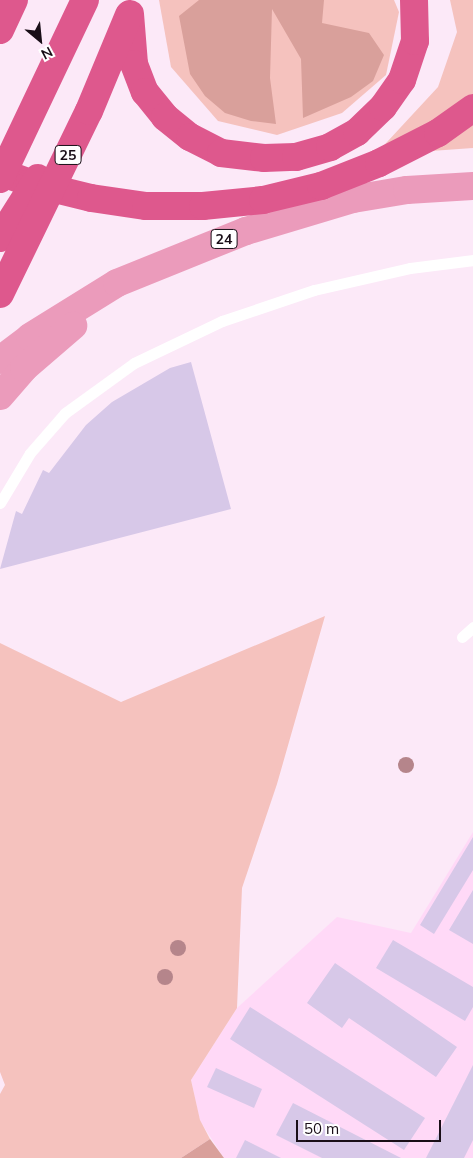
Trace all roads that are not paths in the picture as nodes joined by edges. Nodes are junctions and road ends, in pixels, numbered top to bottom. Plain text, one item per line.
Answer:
1 (14, 0) edge
2 (85, 0) edge
3 (414, 0) edge
4 (133, 7) edge
5 (0, 30) edge
6 (114, 47) junction
7 (473, 108) edge
8 (0, 172) edge
9 (0, 179) edge
10 (473, 186) edge
11 (0, 238) edge
12 (473, 260) edge
13 (162, 264) junction
14 (0, 294) edge
15 (0, 360) edge
16 (0, 396) edge
17 (0, 503) edge
18 (473, 628) edge
19 (462, 637) dead end

1 - 5 highway
2 - 9 highway
3 - 4 highway
4 - 6 highway, 25
6 - 11 highway
6 - 14 highway, 25
7 - 8 highway
10 - 13 main road, 24
12 - 17 lane
13 - 15 main road, 24
13 - 16 main road, 24
18 - 19 lane

